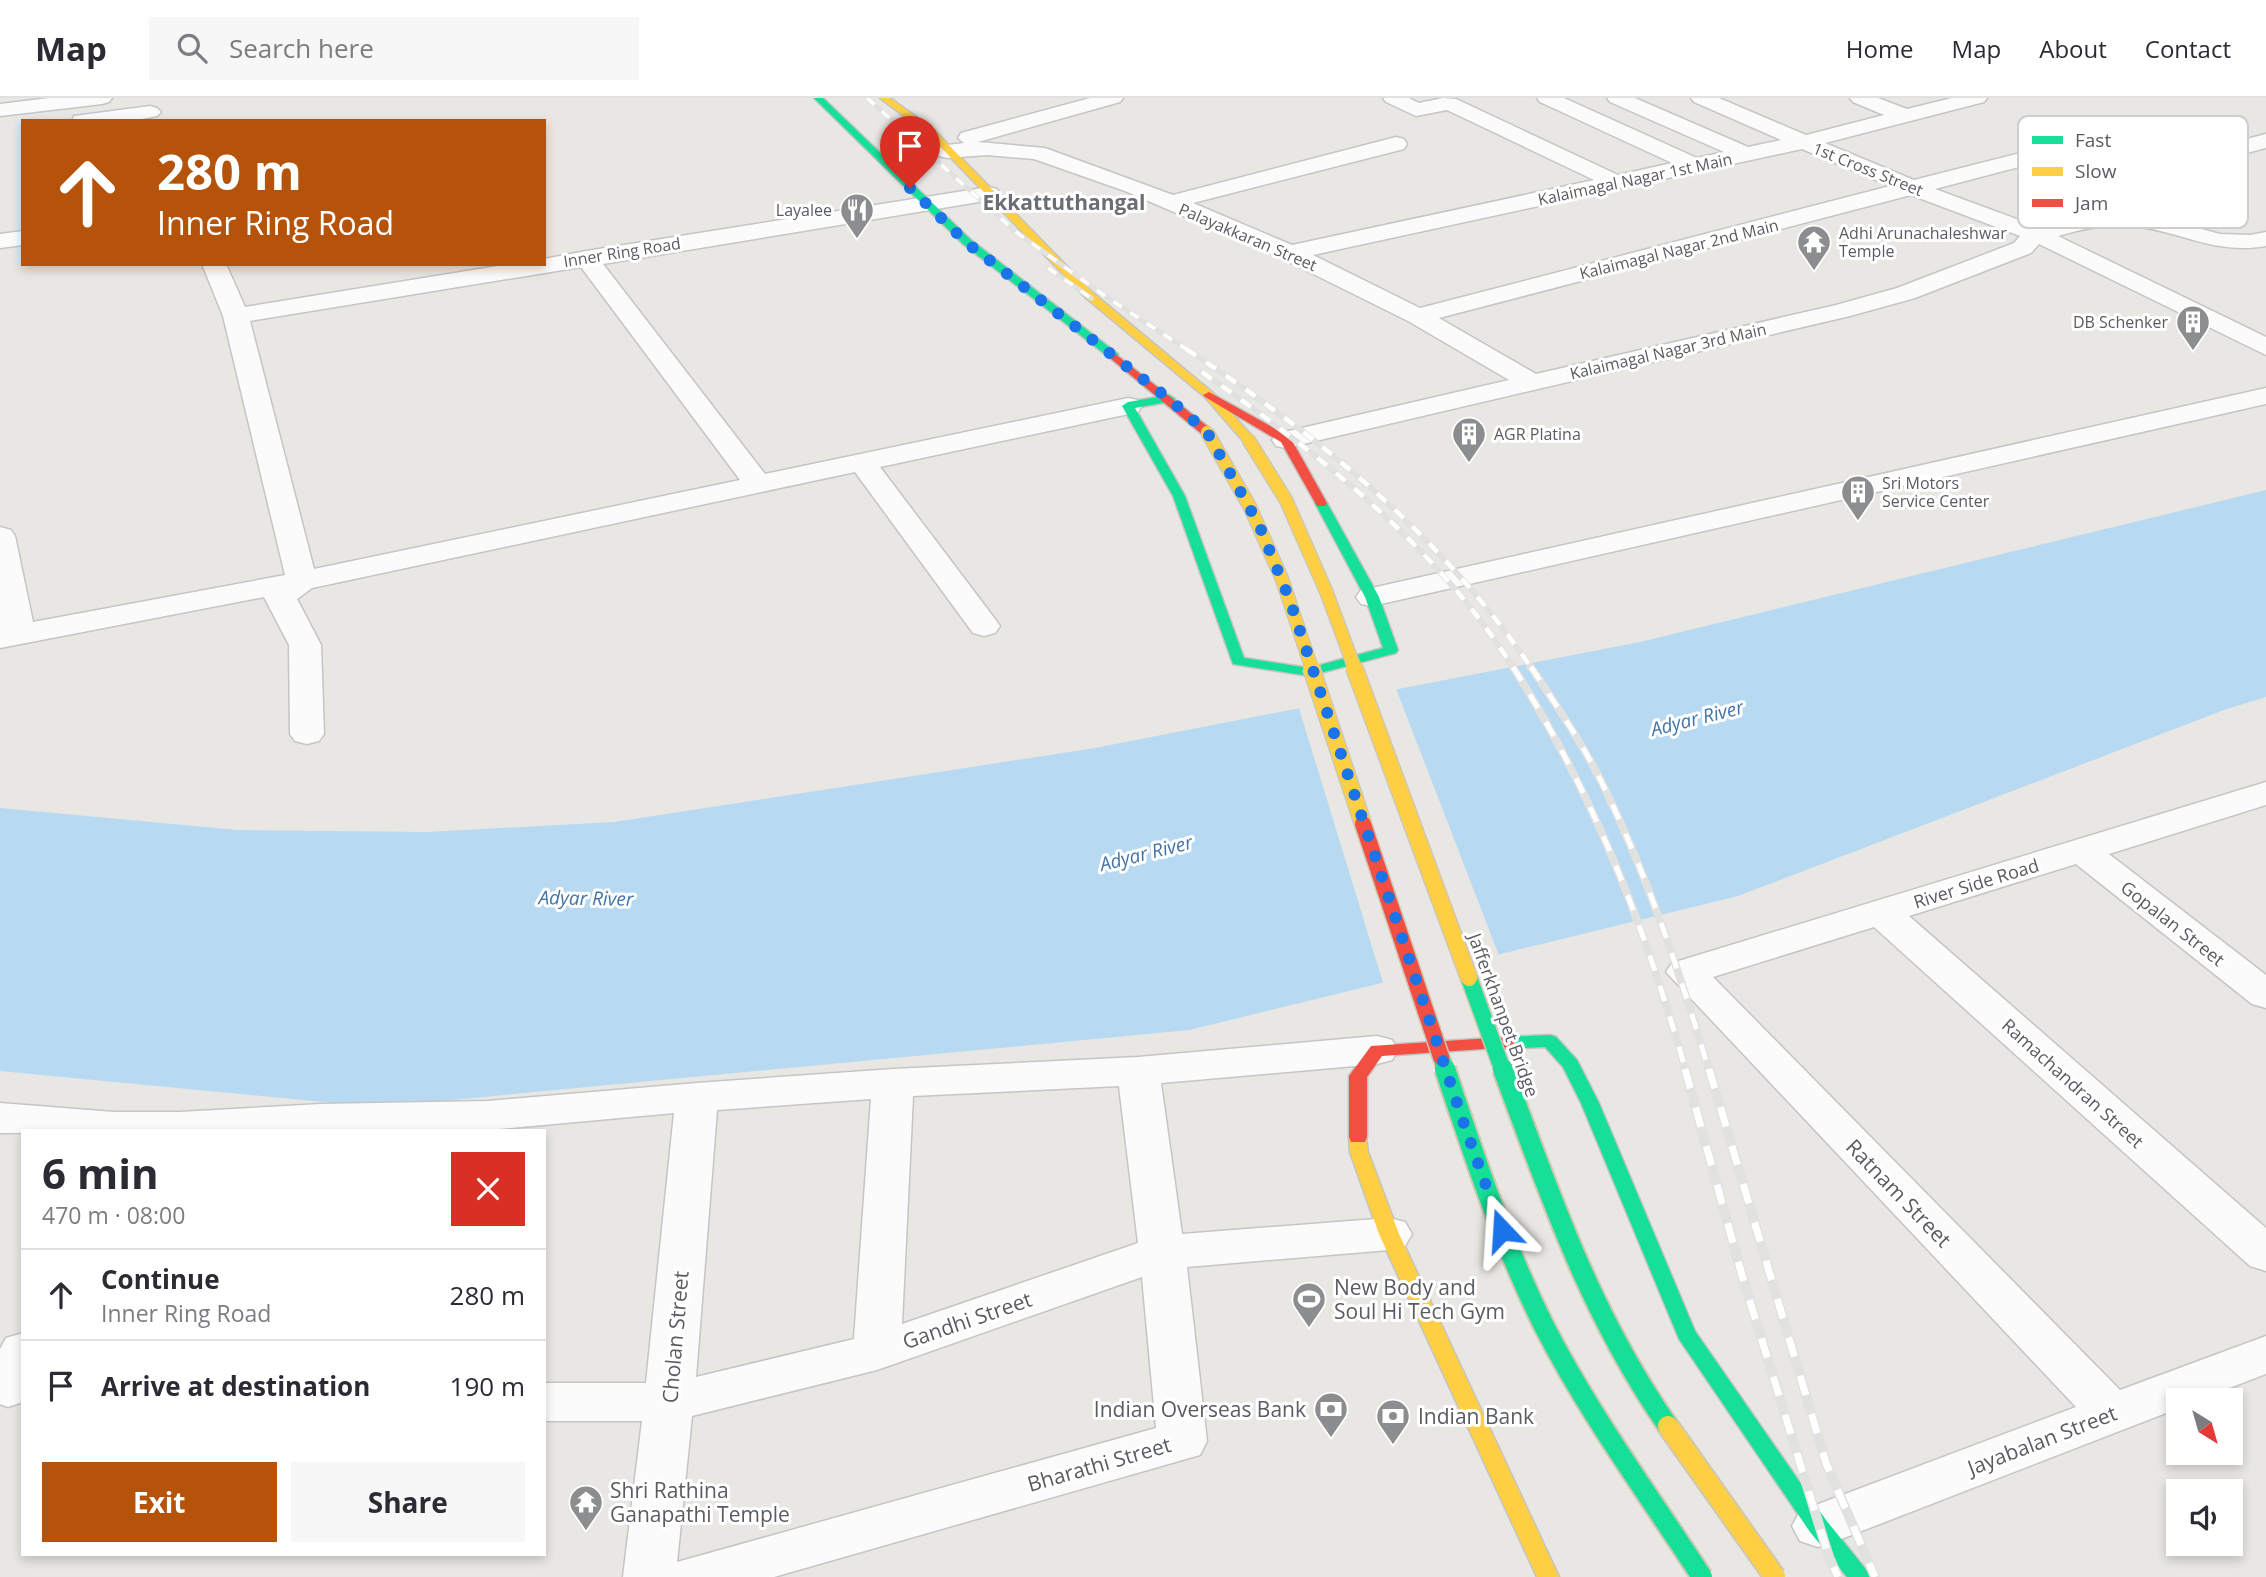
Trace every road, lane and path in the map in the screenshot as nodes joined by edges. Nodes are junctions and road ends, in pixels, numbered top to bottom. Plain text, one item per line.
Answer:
1 (102, 98) edge
2 (818, 98) edge
3 (884, 98) edge
4 (1113, 98) edge
5 (1393, 98) edge
6 (1547, 98) edge
7 (1617, 98) edge
8 (1701, 98) edge
9 (1860, 98) edge
10 (1977, 98) edge
11 (0, 110) edge
12 (149, 110) edge
13 (1907, 117) junction
14 (94, 119) edge
15 (2266, 141) edge
16 (1802, 142) junction
17 (1396, 144) dead end
18 (2248, 146) edge
19 (944, 148) junction
20 (1746, 154) junction
21 (2018, 159) edge
22 (1696, 166) junction
23 (1617, 183) junction
24 (1913, 188) junction
25 (989, 194) junction
26 (1168, 203) junction
27 (926, 204) junction
28 (2018, 227) edge
29 (2019, 228) edge
30 (2064, 228) edge
31 (2166, 228) edge
32 (2038, 235) junction
33 (21, 238) edge
34 (2266, 239) edge
35 (0, 242) edge
36 (2230, 243) junction
37 (1290, 253) junction
38 (2266, 253) edge
39 (586, 258) junction
40 (546, 265) edge
41 (215, 266) edge
42 (538, 266) edge
43 (236, 316) junction
44 (1417, 316) junction
45 (2266, 347) edge
46 (1531, 382) junction
47 (1209, 395) junction
48 (2266, 396) edge
49 (1169, 399) junction
50 (1128, 406) junction
51 (1286, 440) junction
52 (862, 462) junction
53 (758, 484) junction
54 (0, 536) edge
55 (302, 581) junction
56 (1372, 597) junction
57 (984, 626) dead end
58 (10, 636) edge
59 (307, 734) dead end
60 (2266, 793) edge
61 (2081, 850) junction
62 (1881, 912) junction
63 (1686, 972) joint
64 (2266, 995) edge
65 (1377, 1051) junction
66 (1138, 1071) junction
67 (893, 1083) junction
68 (697, 1097) junction
69 (0, 1118) edge
70 (486, 1123) edge
71 (318, 1125) edge
72 (113, 1128) edge
73 (1389, 1234) junction
74 (1162, 1252) junction
75 (2266, 1255) edge
76 (877, 1352) junction
77 (2266, 1354) edge
78 (546, 1402) edge
79 (669, 1402) junction
80 (2112, 1413) junction
81 (1818, 1526) junction
82 (1541, 1575) edge
83 (649, 1577) edge
84 (696, 1577) edge
85 (1702, 1577) edge
86 (1775, 1577) edge
87 (1861, 1577) edge

1 - 11 street
2 - 27 main road
3 - 19 main road
4 - 19 street
5 - 23 street
6 - 22 street
7 - 20 street
8 - 16 street, 1st Cross Street
9 - 13 street
10 - 13 street, Kalaimagal Nagar 1st Main
12 - 14 street
13 - 16 street, Kalaimagal Nagar 1st Main
15 - 18 street, Kalaimagal Nagar 2nd Main
16 - 20 street, Kalaimagal Nagar 1st Main
16 - 24 street, 1st Cross Street
17 - 26 street
19 - 25 main road
19 - 26 street, Palayakkaran Street
20 - 22 street, Kalaimagal Nagar 1st Main
21 - 24 street, Kalaimagal Nagar 2nd Main
22 - 23 street, Kalaimagal Nagar 1st Main
23 - 37 street, Kalaimagal Nagar 1st Main
24 - 28 street, 1st Cross Street
24 - 44 street, Kalaimagal Nagar 2nd Main
25 - 27 street, Inner Ring Road
25 - 47 main road
26 - 37 street, Palayakkaran Street
27 - 39 street, Inner Ring Road
27 - 49 main road
29 - 32 street, 1st Cross Street
30 - 32 street, Kalaimagal Nagar 3rd Main
31 - 36 street, Kalaimagal Nagar 3rd Main
32 - 45 street, 1st Cross Street
32 - 46 street, Kalaimagal Nagar 3rd Main
33 - 35 street
34 - 36 street
36 - 38 street
37 - 44 street, Palayakkaran Street
39 - 40 street, Inner Ring Road
39 - 53 street
41 - 43 street
42 - 43 street, Inner Ring Road
43 - 55 street
44 - 46 street, Palayakkaran Street
46 - 51 street, Kalaimagal Nagar 3rd Main
47 - 51 main road
47 - 86 main road, Jafferkhanpet Bridge, bridge
48 - 56 street
49 - 50 main road
49 - 85 main road, bridge
50 - 52 street
50 - 56 main road
51 - 56 main road
52 - 53 street
52 - 57 street
53 - 55 street
54 - 58 street
55 - 58 street
55 - 59 street
60 - 61 street, River Side Road
61 - 62 street, River Side Road
61 - 64 street, Gopalan Street
62 - 63 street, River Side Road
62 - 75 street, Ramachandran Street
63 - 80 street, Ratnam Street
65 - 66 street
65 - 73 main road
65 - 81 main road
66 - 67 street
66 - 74 street, Bharathi Street
67 - 68 street
67 - 76 street
68 - 70 street
68 - 79 street, Cholan Street
69 - 72 street
70 - 71 street
71 - 72 street
73 - 74 street, Gandhi Street
73 - 82 main road
74 - 76 street, Gandhi Street
74 - 84 street, Bharathi Street
76 - 79 street, Gandhi Street
77 - 80 street, Jayabalan Street
78 - 79 street, Gandhi Street
79 - 83 street, Cholan Street
80 - 81 street, Jayabalan Street
81 - 87 main road

